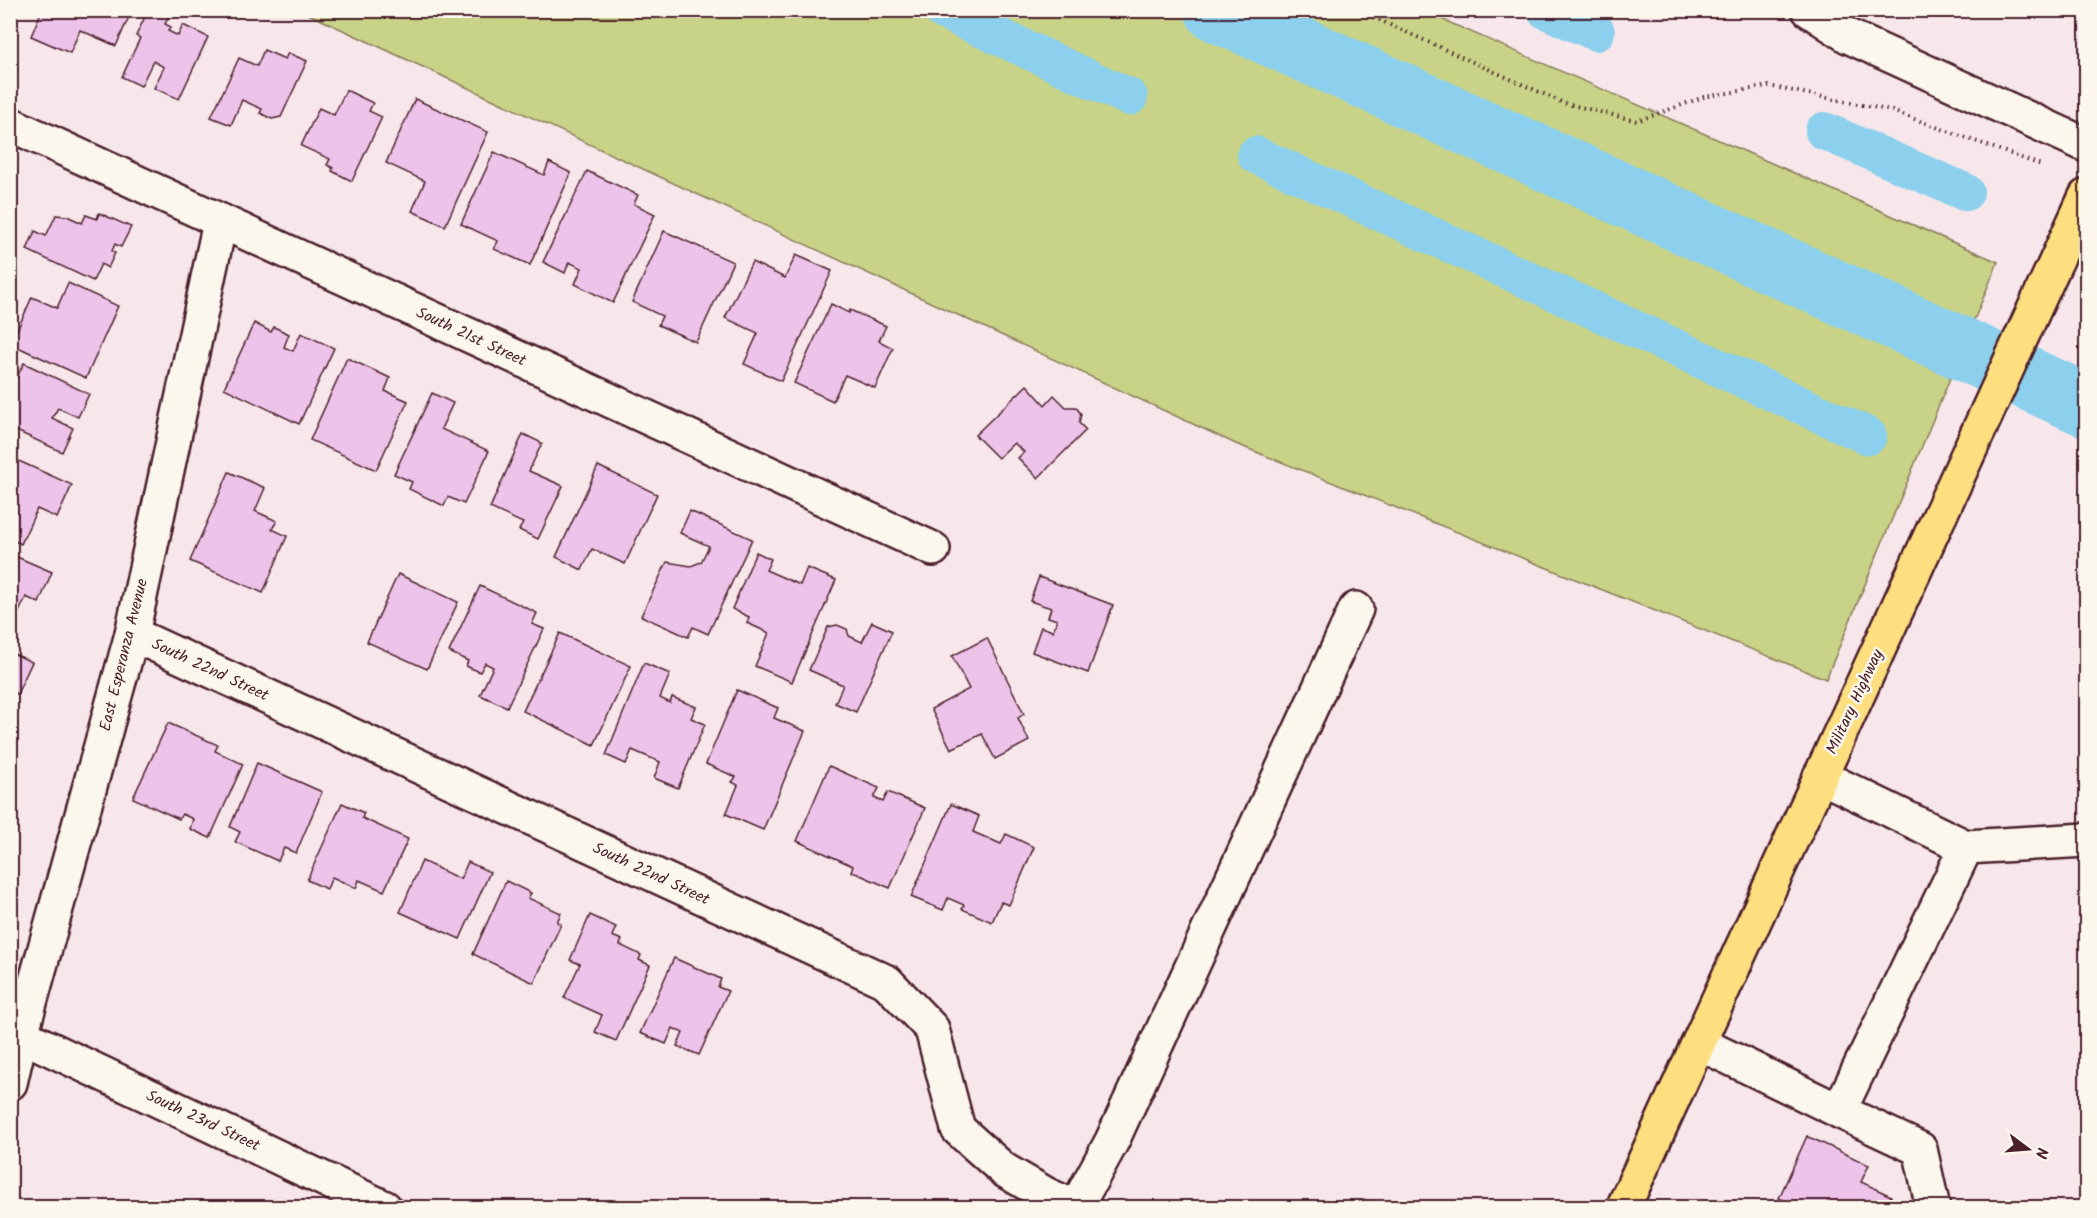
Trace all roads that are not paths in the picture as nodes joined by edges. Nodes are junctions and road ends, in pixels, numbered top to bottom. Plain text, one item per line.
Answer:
1 (1809, 10) edge
2 (10, 124) edge
3 (2086, 145) edge
4 (2086, 196) edge
5 (220, 222) junction
6 (933, 549) dead end
7 (1356, 609) dead end
8 (132, 634) junction
9 (1820, 776) junction
10 (2086, 840) edge
11 (1966, 847) junction
12 (21, 1035) junction
13 (1699, 1043) junction
14 (10, 1083) edge
15 (1839, 1111) junction
16 (1060, 1204) edge
17 (385, 1208) edge
18 (1623, 1208) edge
19 (1933, 1208) edge

1 - 3 street
2 - 5 street, South 21st Street
4 - 9 main road, Military Highway
5 - 6 street, South 21st Street
5 - 8 street, East Esperanza Avenue
7 - 16 street
8 - 12 street, East Esperanza Avenue
8 - 16 street, South 22nd Street
9 - 11 street
9 - 13 main road, Military Highway
10 - 11 street
11 - 15 street
12 - 14 street, East Esperanza Avenue
12 - 17 street, South 23rd Street
13 - 15 street
13 - 18 main road, Military Highway
15 - 19 street

